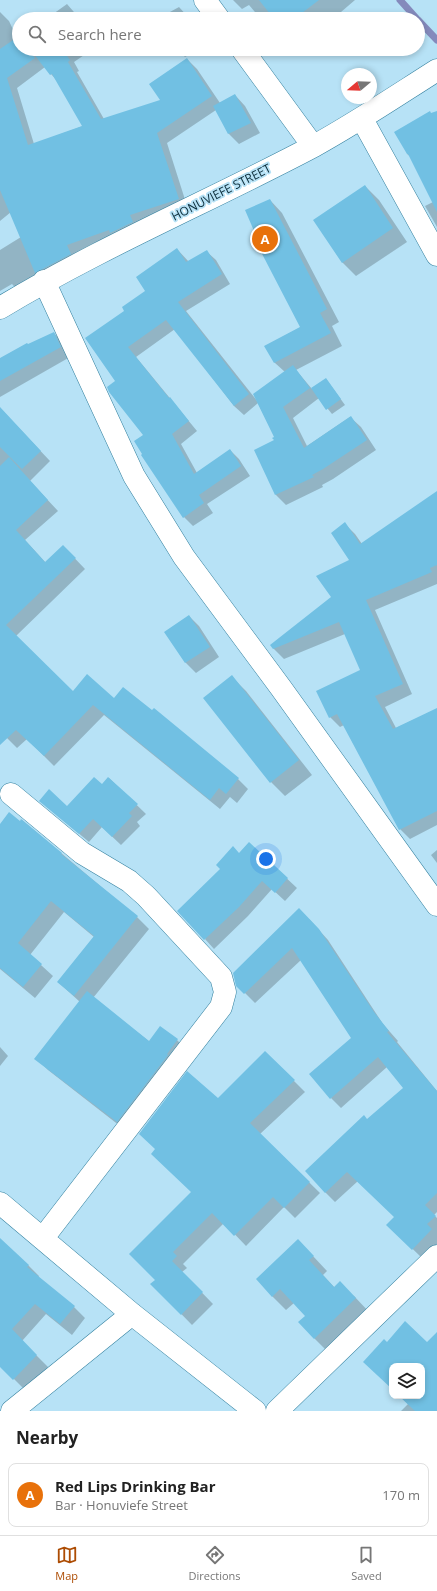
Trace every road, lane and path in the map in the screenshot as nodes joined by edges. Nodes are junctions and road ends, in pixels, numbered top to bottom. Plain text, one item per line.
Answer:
1 (205, 0) edge
2 (214, 12) edge
3 (247, 56) edge
4 (437, 70) edge
5 (362, 119) junction
6 (313, 146) junction
7 (437, 255) edge
8 (44, 281) junction
9 (0, 308) edge
10 (11, 794) dead end
11 (437, 905) edge
12 (0, 1203) edge
13 (43, 1238) junction
14 (437, 1256) edge
15 (132, 1314) junction
16 (12, 1411) edge
17 (255, 1411) edge
18 (277, 1411) edge

1 - 2 street
3 - 6 street
4 - 5 street, HONUVIEFE STREET
5 - 6 street, HONUVIEFE STREET
5 - 7 street
6 - 8 street, HONUVIEFE STREET
8 - 9 street, HONUVIEFE STREET
8 - 11 street
10 - 13 street
12 - 13 street
13 - 15 street
14 - 18 street
15 - 16 street
15 - 17 street

